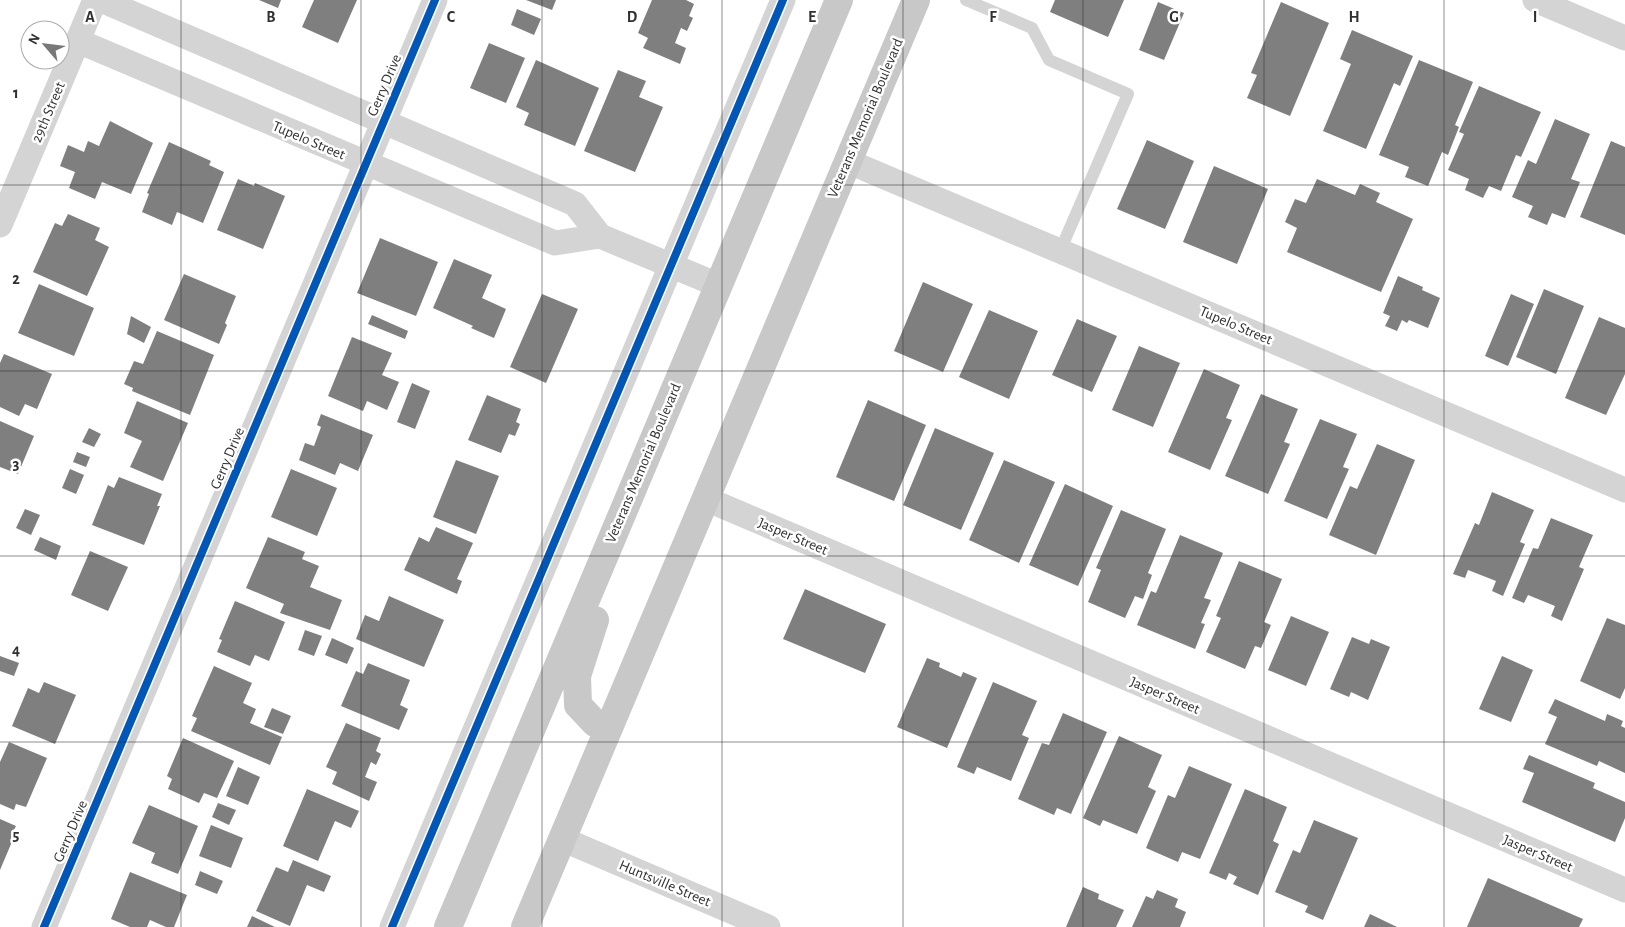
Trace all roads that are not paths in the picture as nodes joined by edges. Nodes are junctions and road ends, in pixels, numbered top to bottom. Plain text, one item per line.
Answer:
1 (95, 0) edge
2 (101, 0) edge
3 (435, 0) edge
4 (783, 0) edge
5 (839, 0) edge
6 (896, 0) edge
7 (916, 0) edge
8 (966, 0) edge
9 (1535, 0) edge
10 (1625, 38) edge
11 (78, 42) junction
12 (869, 109) junction
13 (384, 121) junction
14 (847, 161) junction
15 (365, 164) junction
16 (0, 225) edge
17 (600, 236) junction
18 (1060, 251) junction
19 (671, 265) junction
20 (718, 285) junction
21 (648, 452) junction
22 (1625, 490) edge
23 (706, 499) junction
24 (609, 728) junction
25 (562, 839) junction
26 (1625, 890) edge
27 (44, 927) edge
28 (392, 927) edge
29 (448, 927) edge
30 (525, 927) edge
31 (768, 927) edge

1 - 11 street, 29th Street
2 - 13 street, Tupelo Street
3 - 13 street, Gerry Drive
4 - 19 street
5 - 20 main road, Veterans Memorial Boulevard
6 - 12 main road
7 - 12 main road, Veterans Memorial Boulevard
8 - 18 lane
9 - 10 street
11 - 15 street, Tupelo Street
11 - 16 street, 29th Street
12 - 14 main road, Veterans Memorial Boulevard
13 - 15 street, Gerry Drive
13 - 17 street, Tupelo Street
14 - 18 street, Tupelo Street
14 - 23 main road, Veterans Memorial Boulevard
15 - 17 street, Tupelo Street
15 - 27 street, Gerry Drive
17 - 19 street, Tupelo Street
18 - 22 street, Tupelo Street
19 - 20 street, Tupelo Street
19 - 28 street
20 - 21 main road, Veterans Memorial Boulevard
21 - 24 main road
21 - 29 main road, Veterans Memorial Boulevard
23 - 24 main road, Veterans Memorial Boulevard
23 - 26 street, Jasper Street
24 - 25 main road, Veterans Memorial Boulevard
25 - 30 main road, Veterans Memorial Boulevard
25 - 31 street, Huntsville Street

